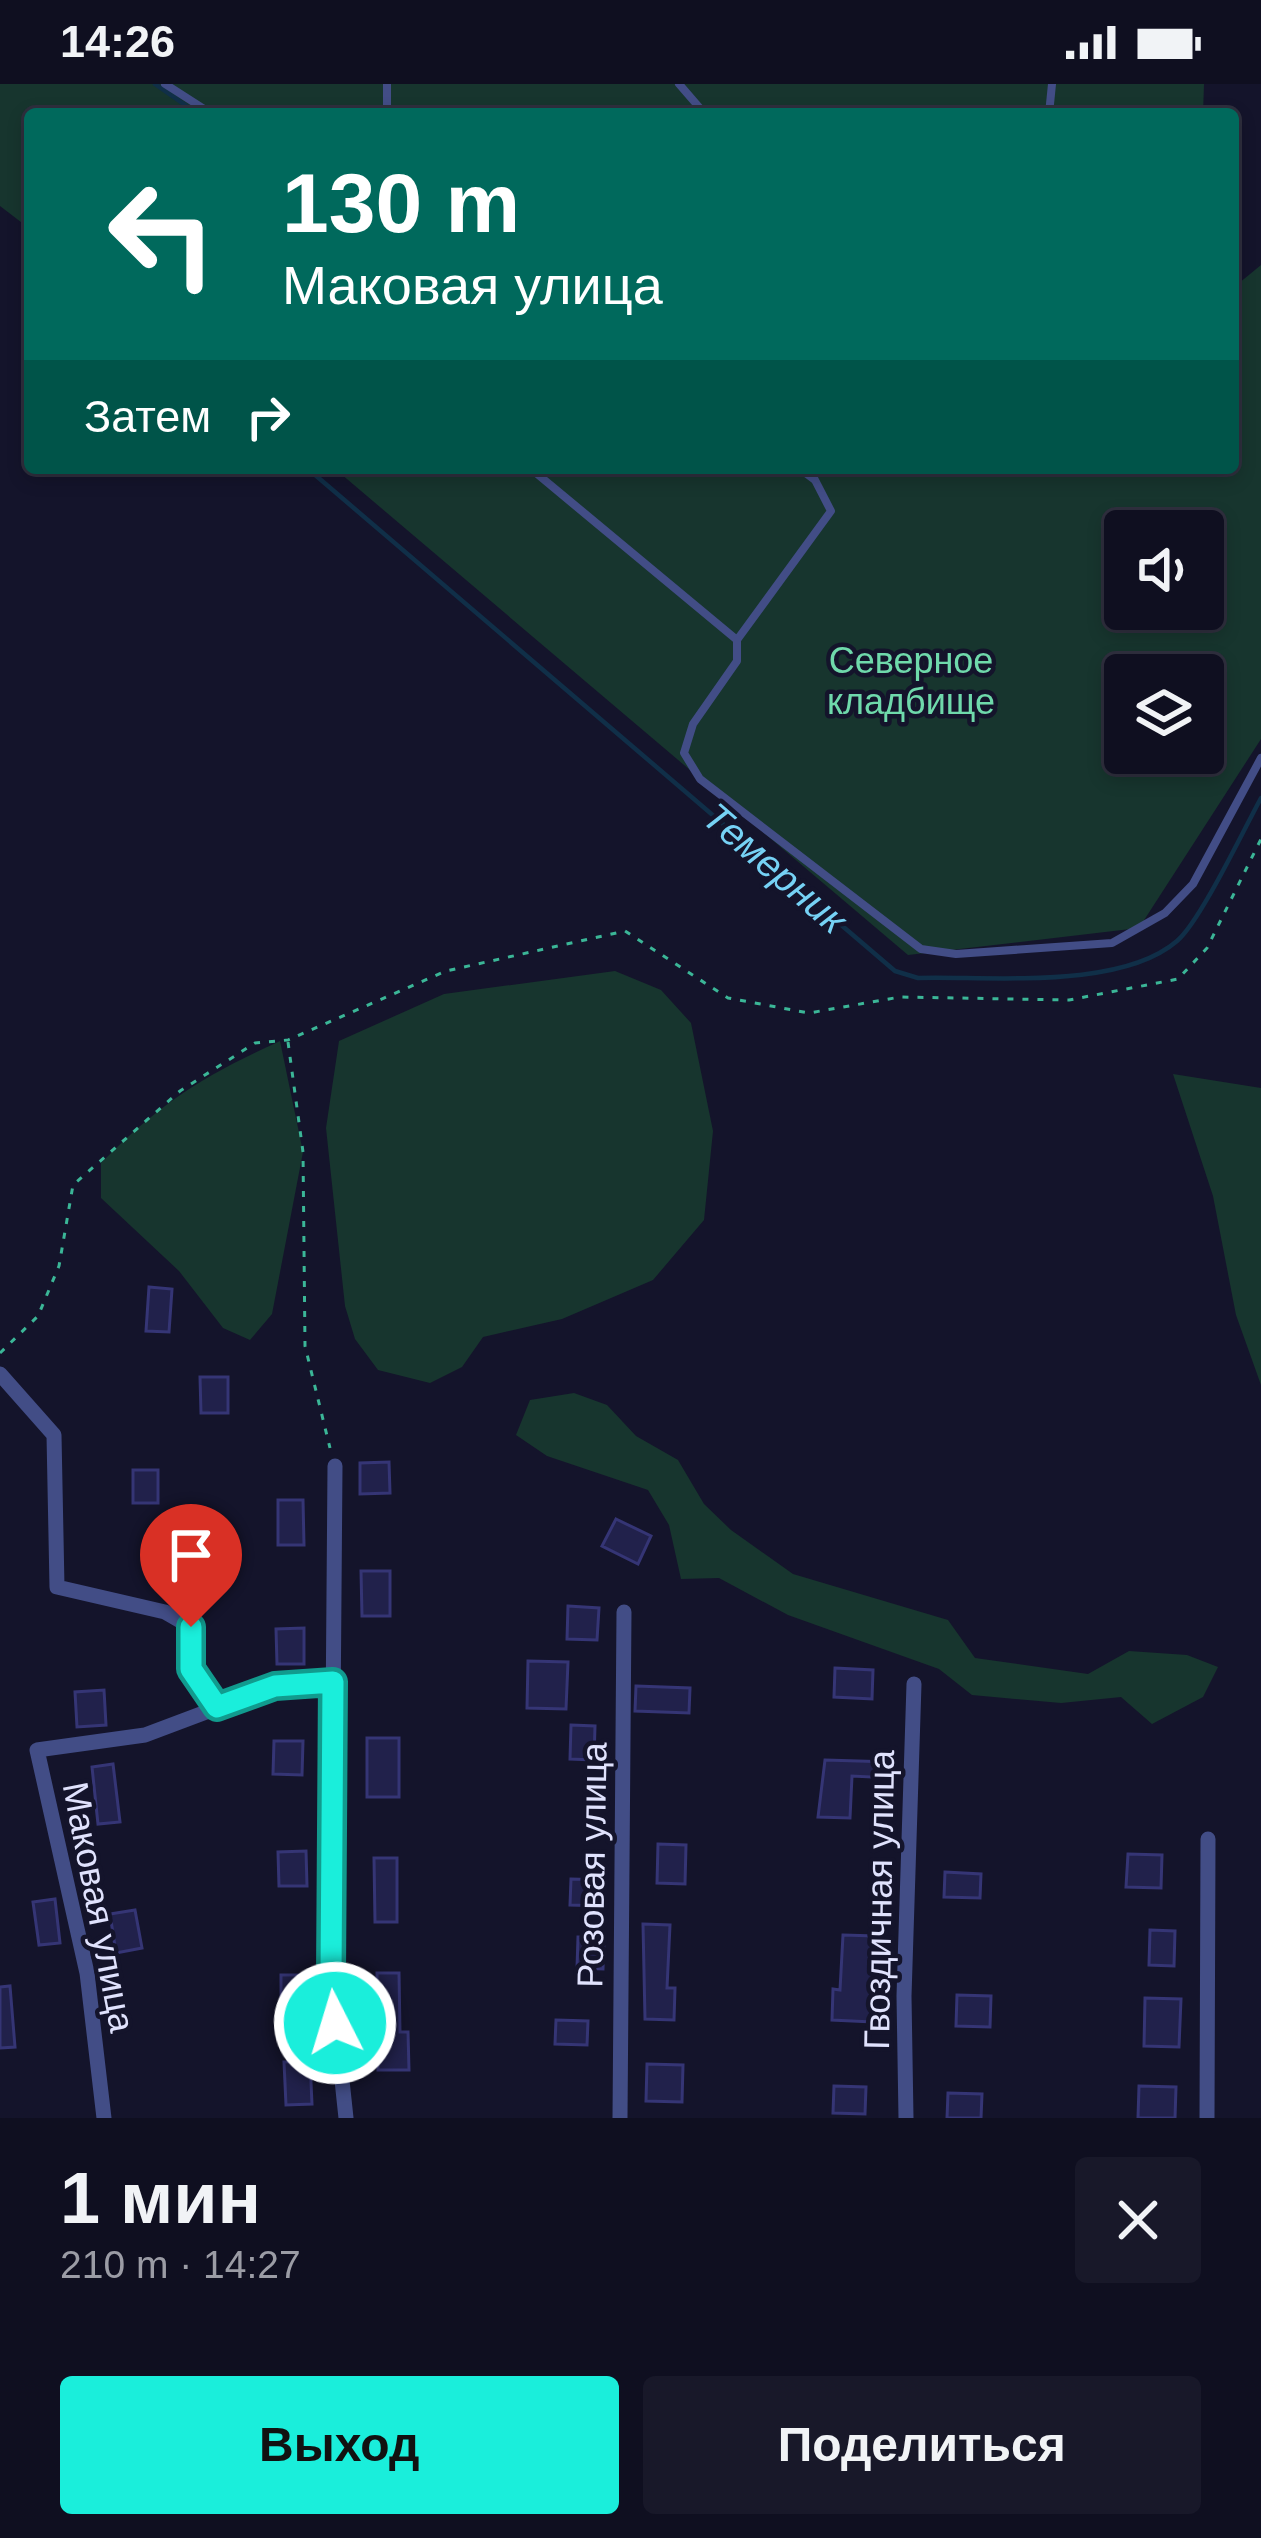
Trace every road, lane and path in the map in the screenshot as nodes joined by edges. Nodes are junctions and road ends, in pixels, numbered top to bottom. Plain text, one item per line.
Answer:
1 (165, 84) edge
2 (679, 84) edge
3 (203, 108) edge
4 (700, 108) edge
5 (537, 474) edge
6 (806, 474) edge
7 (736, 640) junction
8 (1261, 758) edge
9 (1261, 839) edge
10 (288, 1040) junction
11 (0, 1353) edge
12 (0, 1374) edge
13 (335, 1466) joint
14 (624, 1612) dead end
15 (333, 1682) junction
16 (914, 1684) dead end
17 (217, 1707) junction
18 (1208, 1839) dead end
19 (104, 2118) edge
20 (346, 2118) edge
21 (620, 2118) edge
22 (906, 2118) edge
23 (1207, 2118) edge

1 - 3 lane
2 - 4 lane
5 - 7 lane
6 - 7 lane
7 - 8 lane
9 - 10 path
10 - 11 path
10 - 13 path
12 - 17 street
13 - 15 street
14 - 21 street, Розовая улица
15 - 17 street, Маковая улица
15 - 20 street
16 - 22 street, Гвоздичная улица
17 - 19 street, Маковая улица
18 - 23 street

